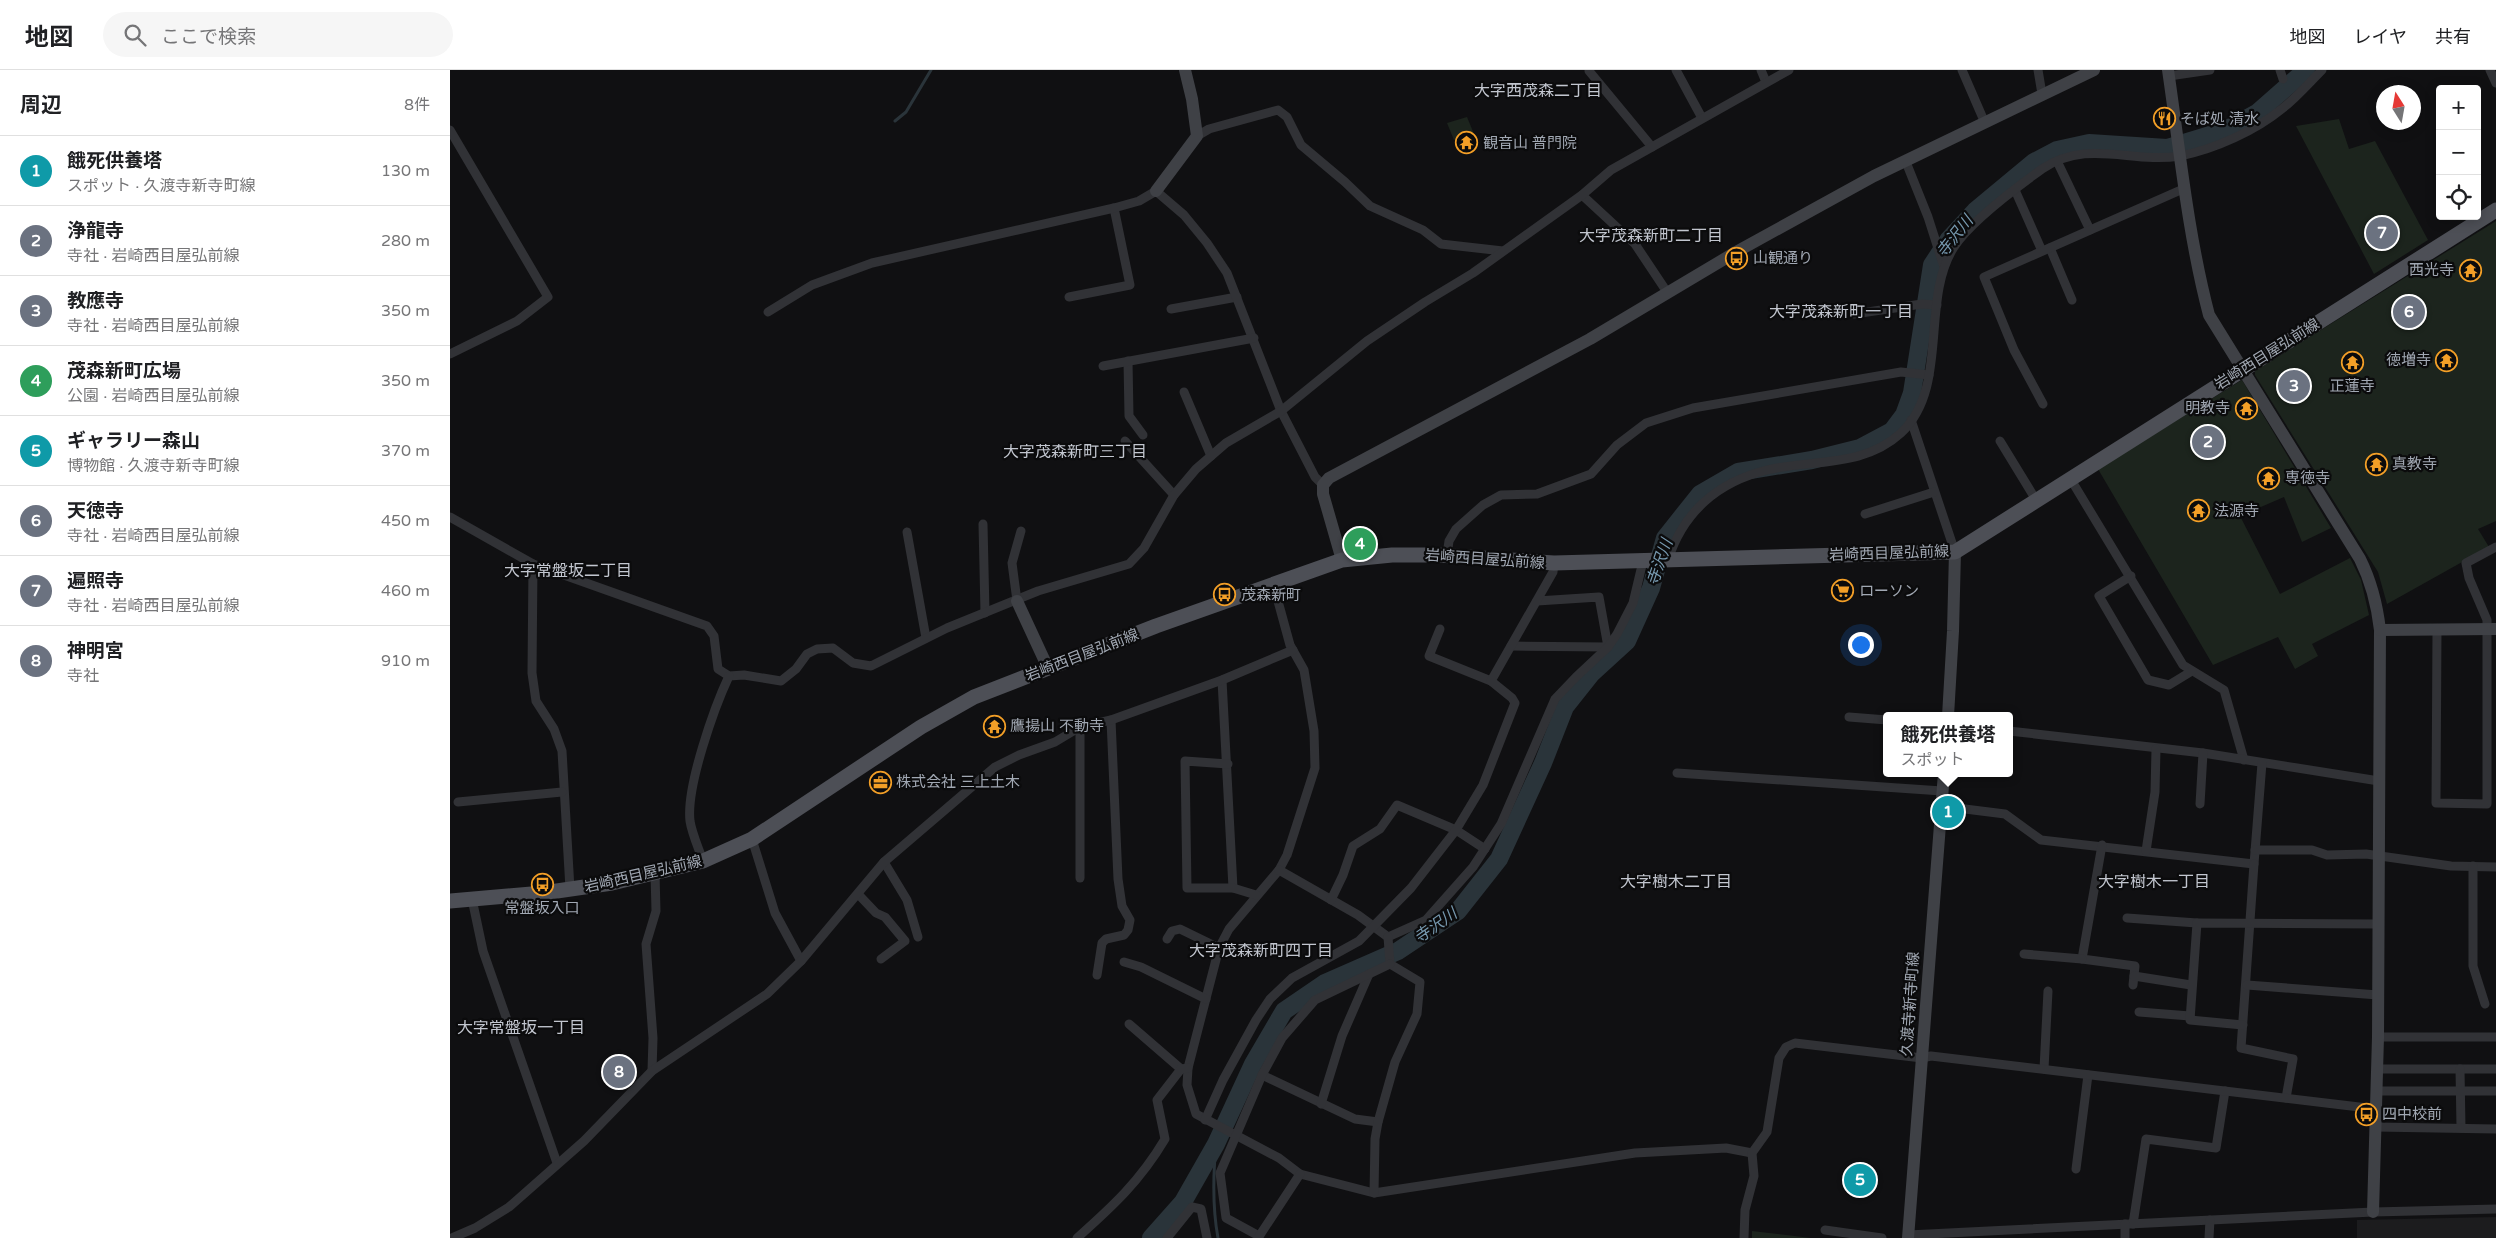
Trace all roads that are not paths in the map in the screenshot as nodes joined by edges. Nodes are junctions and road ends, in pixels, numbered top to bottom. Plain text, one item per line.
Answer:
1 (1185, 70) edge
2 (1676, 70) edge
3 (1761, 70) edge
4 (1789, 70) edge
5 (1962, 70) edge
6 (2038, 70) edge
7 (2094, 70) edge
8 (2210, 70) edge
9 (2322, 70) edge
10 (2490, 70) edge
11 (1589, 71) edge
12 (2168, 73) edge
13 (1766, 82) junction
14 (2496, 83) edge
15 (2042, 94) junction
16 (1702, 118) junction
17 (1985, 123) junction
18 (450, 130) edge
19 (1196, 136) junction
20 (1652, 147) junction
21 (2179, 154) junction
22 (2057, 161) junction
23 (1906, 162) junction
24 (2183, 189) junction
25 (2015, 190) junction
26 (1156, 191) junction
27 (1582, 195) junction
28 (1114, 208) junction
29 (2496, 210) edge
30 (2090, 230) junction
31 (2046, 249) junction
32 (1503, 251) junction
33 (1944, 267) junction
34 (1667, 292) junction
35 (1069, 297) dead end
36 (1237, 297) junction
37 (2072, 300) dead end
38 (1937, 305) junction
39 (1171, 309) dead end
40 (768, 312) dead end
41 (1854, 314) dead end
42 (1254, 338) junction
43 (450, 354) edge
44 (1128, 361) junction
45 (1102, 366) dead end
46 (2243, 370) junction
47 (1927, 374) junction
48 (1184, 392) dead end
49 (2044, 404) dead end
50 (1281, 411) junction
51 (1911, 420) junction
52 (1143, 435) dead end
53 (1125, 441) dead end
54 (2000, 441) dead end
55 (1211, 456) junction
56 (2070, 478) junction
57 (1323, 485) junction
58 (1934, 492) junction
59 (1174, 495) junction
60 (2036, 500) junction
61 (1865, 514) dead end
62 (450, 517) edge
63 (982, 524) dead end
64 (1021, 531) dead end
65 (907, 532) dead end
66 (2496, 547) edge
67 (1954, 552) junction
68 (1447, 555) junction
69 (1342, 560) junction
70 (1655, 561) junction
71 (1554, 563) junction
72 (533, 564) junction
73 (2130, 576) junction
74 (1273, 583) junction
75 (1017, 600) junction
76 (1537, 601) junction
77 (985, 613) junction
78 (2437, 629) junction
79 (2491, 629) edge
80 (1440, 630) dead end
81 (2380, 630) junction
82 (926, 638) junction
83 (1511, 646) junction
84 (1608, 647) junction
85 (1293, 650) junction
86 (1048, 668) junction
87 (2192, 671) junction
88 (729, 676) junction
89 (1222, 680) junction
90 (1491, 681) junction
91 (1948, 712) edge
92 (1849, 717) dead end
93 (1111, 720) junction
94 (1883, 720) edge
95 (1080, 728) junction
96 (2013, 732) edge
97 (2156, 749) junction
98 (2203, 753) junction
99 (2244, 760) junction
100 (2262, 763) junction
101 (1228, 764) junction
102 (1677, 773) dead end
103 (1944, 777) edge
104 (2379, 781) junction
105 (1942, 791) junction
106 (562, 792) junction
107 (458, 802) dead end
108 (2200, 804) dead end
109 (1941, 806) junction
110 (1456, 830) junction
111 (752, 838) junction
112 (2102, 845) junction
113 (1485, 849) junction
114 (2256, 850) junction
115 (2146, 851) junction
116 (2379, 855) junction
117 (703, 861) junction
118 (884, 862) junction
119 (2254, 864) junction
120 (2473, 866) junction
121 (2496, 867) edge
122 (1278, 870) junction
123 (655, 874) junction
124 (1080, 878) dead end
125 (1233, 888) junction
126 (570, 890) junction
127 (858, 894) junction
128 (1256, 895) junction
129 (472, 899) junction
130 (1331, 900) junction
131 (450, 901) edge
132 (2128, 918) dead end
133 (2197, 923) junction
134 (2248, 924) junction
135 (2378, 924) junction
136 (1374, 925) junction
137 (918, 937) dead end
138 (1388, 938) junction
139 (1167, 939) dead end
140 (1219, 948) junction
141 (2024, 954) dead end
142 (882, 959) dead end
143 (2082, 960) junction
144 (801, 961) junction
145 (1124, 962) dead end
146 (1389, 962) junction
147 (1369, 974) junction
148 (1096, 975) dead end
149 (2191, 985) junction
150 (2247, 986) junction
151 (2048, 991) dead end
152 (2378, 994) junction
153 (1206, 999) junction
154 (2485, 1004) dead end
155 (2140, 1012) dead end
156 (2190, 1016) junction
157 (1129, 1024) dead end
158 (2244, 1025) junction
159 (2378, 1037) junction
160 (2496, 1037) edge
161 (1922, 1058) junction
162 (1184, 1068) junction
163 (2044, 1069) junction
164 (2377, 1069) junction
165 (2460, 1069) junction
166 (2496, 1069) edge
167 (652, 1071) junction
168 (1262, 1075) junction
169 (2088, 1075) junction
170 (2225, 1091) junction
171 (2376, 1091) junction
172 (2460, 1091) junction
173 (2496, 1091) edge
174 (2286, 1098) junction
175 (1321, 1104) junction
176 (2376, 1109) junction
177 (1208, 1121) junction
178 (1378, 1122) junction
179 (2376, 1127) junction
180 (2461, 1128) junction
181 (2496, 1129) edge
182 (1232, 1134) junction
183 (1752, 1153) junction
184 (557, 1164) junction
185 (2076, 1169) dead end
186 (1300, 1174) junction
187 (1374, 1193) junction
188 (2496, 1209) edge
189 (2373, 1212) junction
190 (2210, 1220) junction
191 (2129, 1224) junction
192 (1825, 1230) dead end
193 (2007, 1234) edge
194 (1908, 1236) edge
195 (1258, 1237) edge
196 (452, 1238) edge
197 (1077, 1238) edge
198 (1168, 1238) edge
199 (1208, 1238) edge
200 (1744, 1238) edge
201 (1882, 1238) edge
202 (2125, 1238) edge
203 (2209, 1238) edge

1 - 19 street
2 - 16 street
3 - 13 street
4 - 13 street
5 - 17 street
6 - 15 street
7 - 15 street
8 - 12 street
9 - 21 street
10 - 14 street
11 - 20 street
12 - 21 street
13 - 16 street
15 - 17 street
16 - 20 street
17 - 23 street
18 - 43 street
19 - 26 street
19 - 32 street
20 - 27 street
21 - 22 street
21 - 24 street
22 - 25 street
22 - 30 street
23 - 33 street
23 - 34 street
24 - 30 street
24 - 46 street
25 - 31 street
25 - 33 street
26 - 28 street
26 - 36 street
27 - 32 street
27 - 34 street
28 - 35 street
28 - 40 street
29 - 46 main road, 岩崎西目屋弘前線
30 - 31 street
31 - 37 street
31 - 49 street
32 - 50 street
33 - 38 street
34 - 57 street
36 - 39 street
36 - 42 street
38 - 41 street
38 - 47 street
42 - 44 street
42 - 50 street
44 - 45 street
44 - 52 street
46 - 56 main road, 岩崎西目屋弘前線
46 - 81 street
47 - 51 street
47 - 68 street
48 - 55 street
50 - 55 street
50 - 57 street
51 - 58 street
51 - 70 street
53 - 59 street
54 - 60 street
55 - 59 street
56 - 60 main road, 岩崎西目屋弘前線
56 - 73 street
57 - 69 street
58 - 61 street
58 - 67 street
59 - 75 street
60 - 67 main road, 岩崎西目屋弘前線
62 - 72 street
63 - 77 street
64 - 75 street
65 - 82 street
66 - 79 street
67 - 70 main road, 岩崎西目屋弘前線
67 - 91 street
68 - 69 main road, 岩崎西目屋弘前線
68 - 71 main road, 岩崎西目屋弘前線
69 - 74 main road, 岩崎西目屋弘前線
70 - 71 main road, 岩崎西目屋弘前線
70 - 84 street
71 - 76 street
72 - 88 street
72 - 106 street
73 - 87 street
73 - 87 street
74 - 85 street
74 - 86 main road, 岩崎西目屋弘前線
75 - 77 street
75 - 86 street
76 - 83 street
76 - 84 street
77 - 82 street
78 - 79 street
78 - 79 street
78 - 81 street
80 - 90 street
81 - 104 street
82 - 88 street
83 - 84 street
83 - 90 street
84 - 113 street
85 - 89 street
85 - 122 street
86 - 111 main road, 岩崎西目屋弘前線
87 - 99 street
88 - 117 street
89 - 93 street
89 - 101 street
90 - 110 street
92 - 94 street
93 - 95 street
93 - 148 street
95 - 118 street
95 - 124 street
96 - 97 street
97 - 98 street
97 - 115 street
98 - 99 street
98 - 108 street
99 - 100 street
100 - 104 street
100 - 114 street
101 - 125 street
101 - 125 street
102 - 105 street
103 - 105 street, 久渡寺新寺町線
104 - 116 street
105 - 109 street, 久渡寺新寺町線
106 - 107 street
106 - 126 street
109 - 112 street
109 - 161 street, 久渡寺新寺町線
110 - 113 street
110 - 130 street
110 - 136 street
111 - 117 main road, 岩崎西目屋弘前線
111 - 144 street
112 - 115 street
112 - 143 street
113 - 138 street
114 - 116 street
114 - 119 street
115 - 119 street
116 - 120 street
116 - 135 street
117 - 123 main road, 岩崎西目屋弘前線
118 - 127 street
118 - 137 street
119 - 134 street
120 - 121 street
120 - 154 street
122 - 128 street
122 - 130 street
123 - 126 main road, 岩崎西目屋弘前線
123 - 167 street
125 - 128 street
126 - 129 main road, 岩崎西目屋弘前線
127 - 142 street
127 - 144 street
128 - 140 street
129 - 131 main road, 岩崎西目屋弘前線
129 - 184 street
130 - 136 street
132 - 133 street
133 - 134 street
133 - 149 street
134 - 135 street
134 - 150 street
135 - 152 street
136 - 138 street
136 - 177 street
138 - 146 street
139 - 140 street
140 - 153 street
141 - 143 street
143 - 149 street
144 - 167 street
145 - 153 street
146 - 147 street
146 - 178 street
147 - 168 street
147 - 175 street
149 - 156 street
150 - 152 street
150 - 158 street
151 - 163 street
152 - 159 street
153 - 162 street
155 - 156 street
156 - 158 street
157 - 162 street
158 - 174 street
159 - 160 street
159 - 164 street
161 - 163 street
161 - 183 street
161 - 194 street, 久渡寺新寺町線
162 - 177 street
162 - 197 street
163 - 169 street
164 - 165 street
164 - 171 street
165 - 166 street
165 - 172 street
167 - 184 street
168 - 175 street
168 - 182 street
169 - 170 street
169 - 185 street
170 - 174 street
170 - 191 street
171 - 172 street
171 - 176 street
172 - 173 street
172 - 180 street
174 - 176 street
175 - 178 street
176 - 179 street
177 - 182 street
178 - 187 street
179 - 180 street
179 - 189 street
180 - 181 street
182 - 186 street
182 - 195 street
183 - 187 street
183 - 200 street
184 - 196 street
186 - 187 street
186 - 195 street
188 - 189 street
189 - 190 street
190 - 191 street
190 - 203 street
191 - 193 street
191 - 202 street
192 - 201 street
193 - 194 street
198 - 199 street

